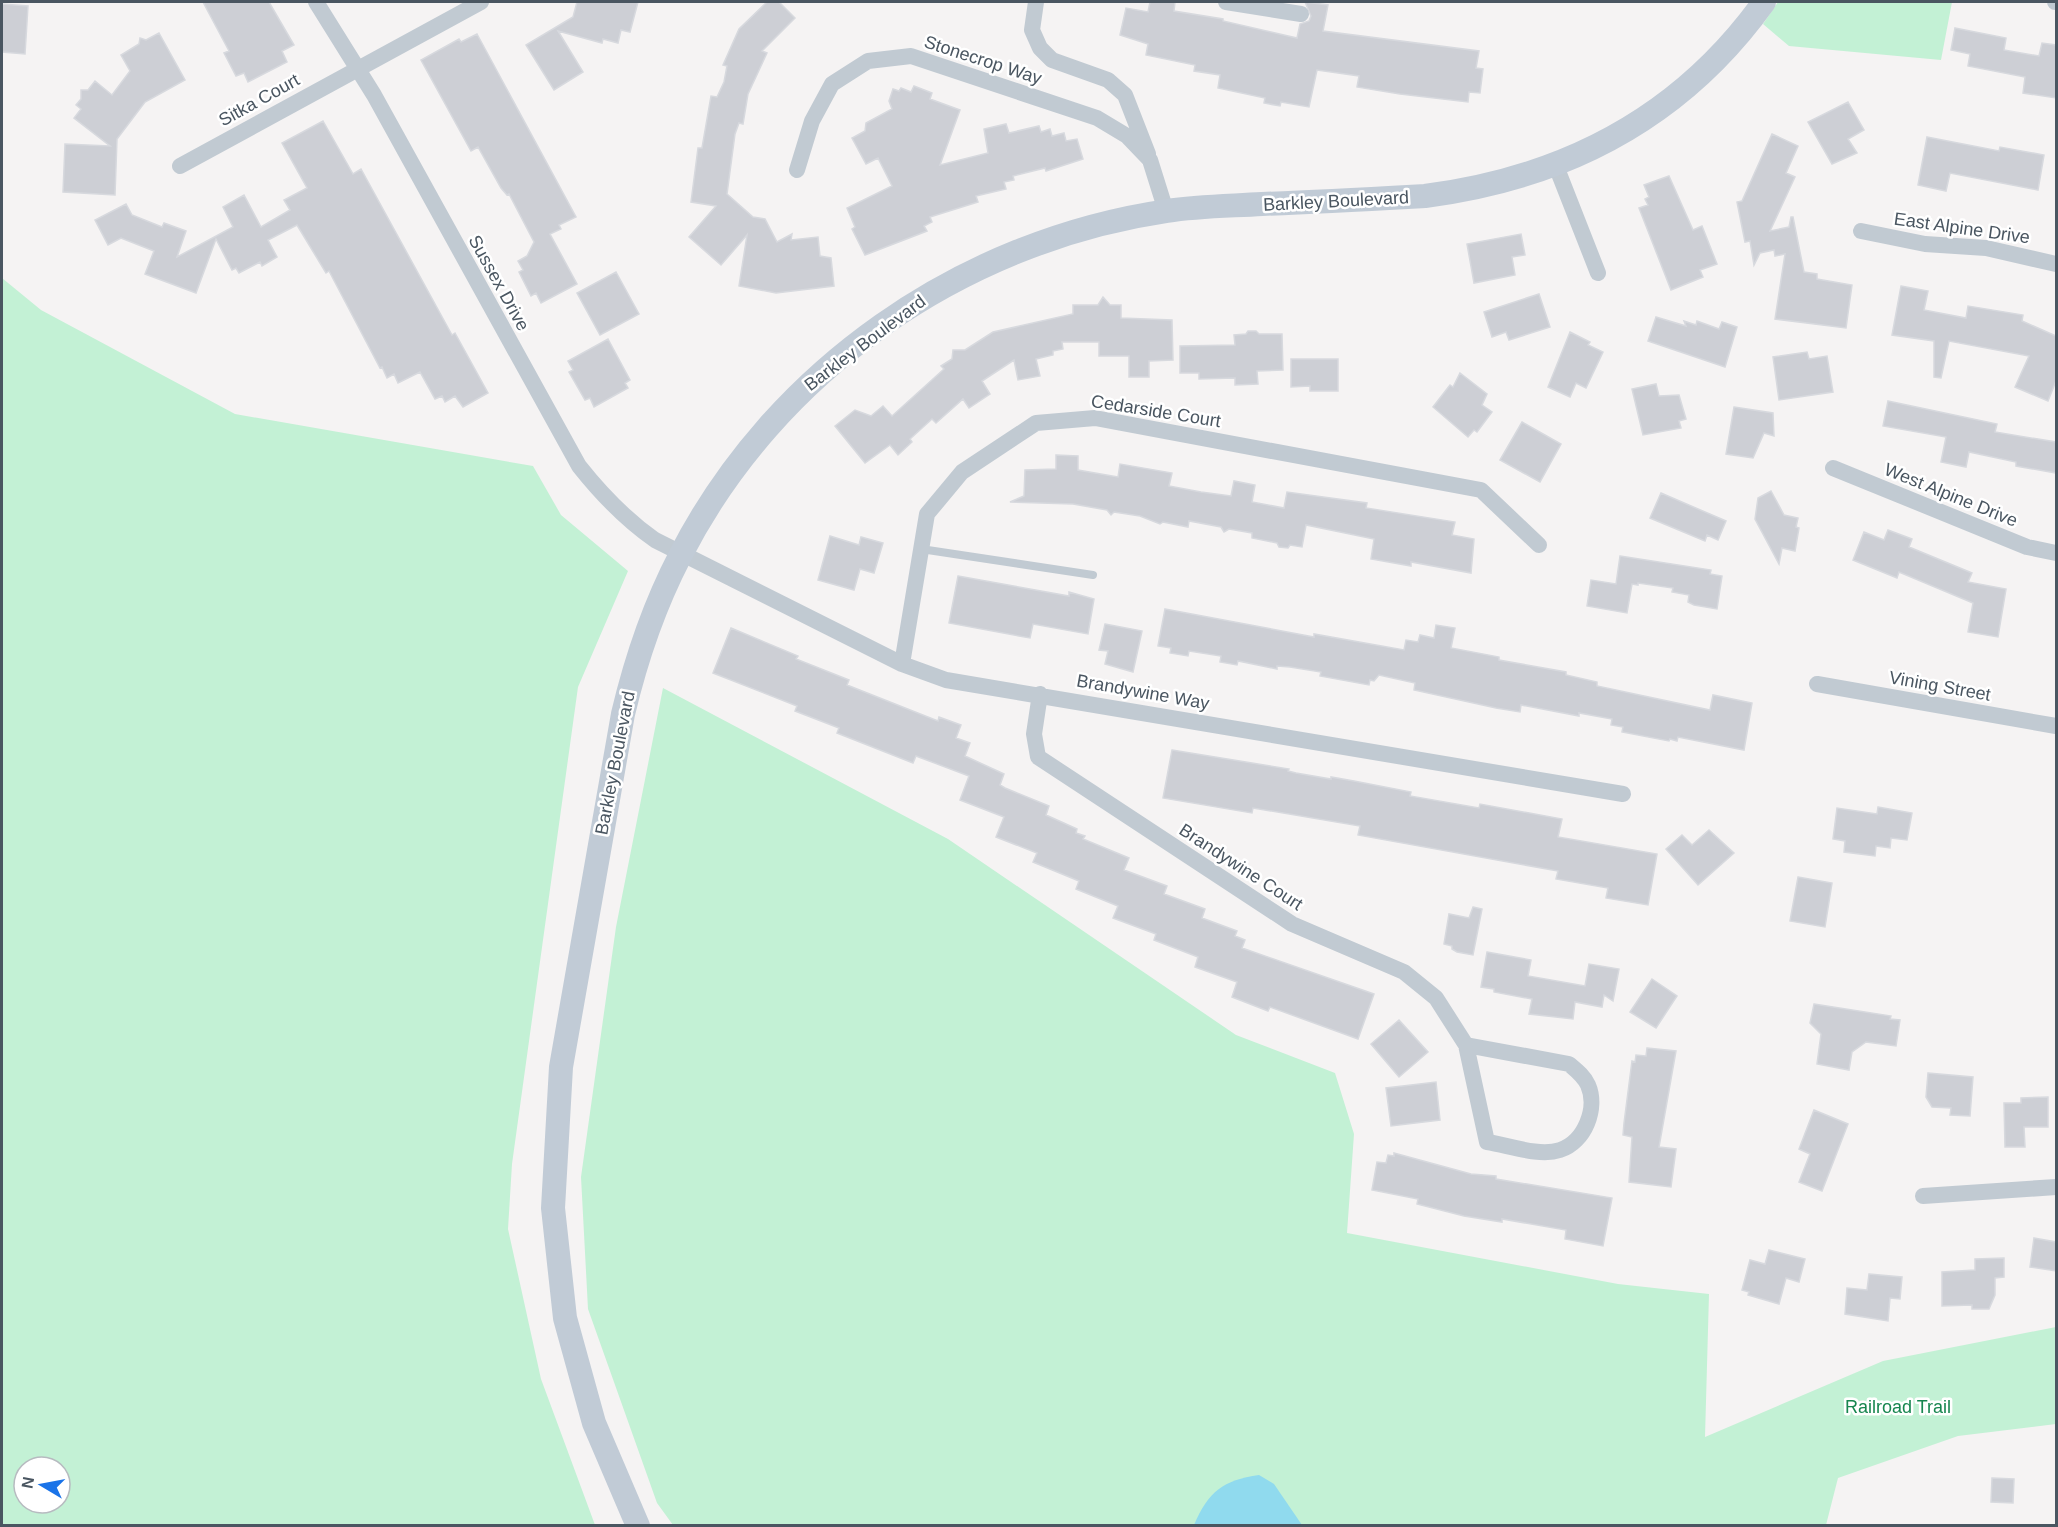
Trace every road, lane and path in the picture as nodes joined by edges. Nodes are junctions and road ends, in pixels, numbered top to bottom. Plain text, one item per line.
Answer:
1 (316, 2) edge
2 (481, 2) edge
3 (1036, 2) edge
4 (1226, 2) edge
5 (1764, 2) edge
6 (1301, 14) dead end
7 (357, 68) junction
8 (1150, 160) junction
9 (180, 166) dead end
10 (1556, 166) junction
11 (797, 170) dead end
12 (1166, 211) junction
13 (1861, 231) dead end
14 (2056, 264) edge
15 (1598, 273) dead end
16 (1833, 468) dead end
17 (1539, 544) dead end
18 (921, 549) junction
19 (2056, 553) edge
20 (680, 555) junction
21 (1093, 575) dead end
22 (902, 664) junction
23 (1817, 684) dead end
24 (1040, 694) junction
25 (2056, 726) edge
26 (1623, 794) dead end
27 (1467, 1045) junction
28 (2056, 1187) edge
29 (1923, 1196) dead end
30 (638, 1526) edge

1 - 7 street, Sussex Drive
2 - 7 street, Sitka Court
3 - 8 street
4 - 6 street
5 - 10 main road, Barkley Boulevard
7 - 9 street, Sitka Court
7 - 20 street, Sussex Drive
8 - 11 street, Stonecrop Way
8 - 12 street, Stonecrop Way
10 - 12 main road, Barkley Boulevard
10 - 15 street
12 - 20 main road, Barkley Boulevard
13 - 14 street, East Alpine Drive
16 - 19 street, West Alpine Drive
17 - 18 street, Cedarside Court
18 - 21 lane
18 - 22 street, Cedarside Court
20 - 22 street, Brandywine Way
20 - 30 main road, Barkley Boulevard
22 - 24 street, Brandywine Way
23 - 25 street, Vining Street
24 - 26 street, Brandywine Way
24 - 27 street, Brandywine Court
27 - 27 street, Brandywine Court
28 - 29 street

